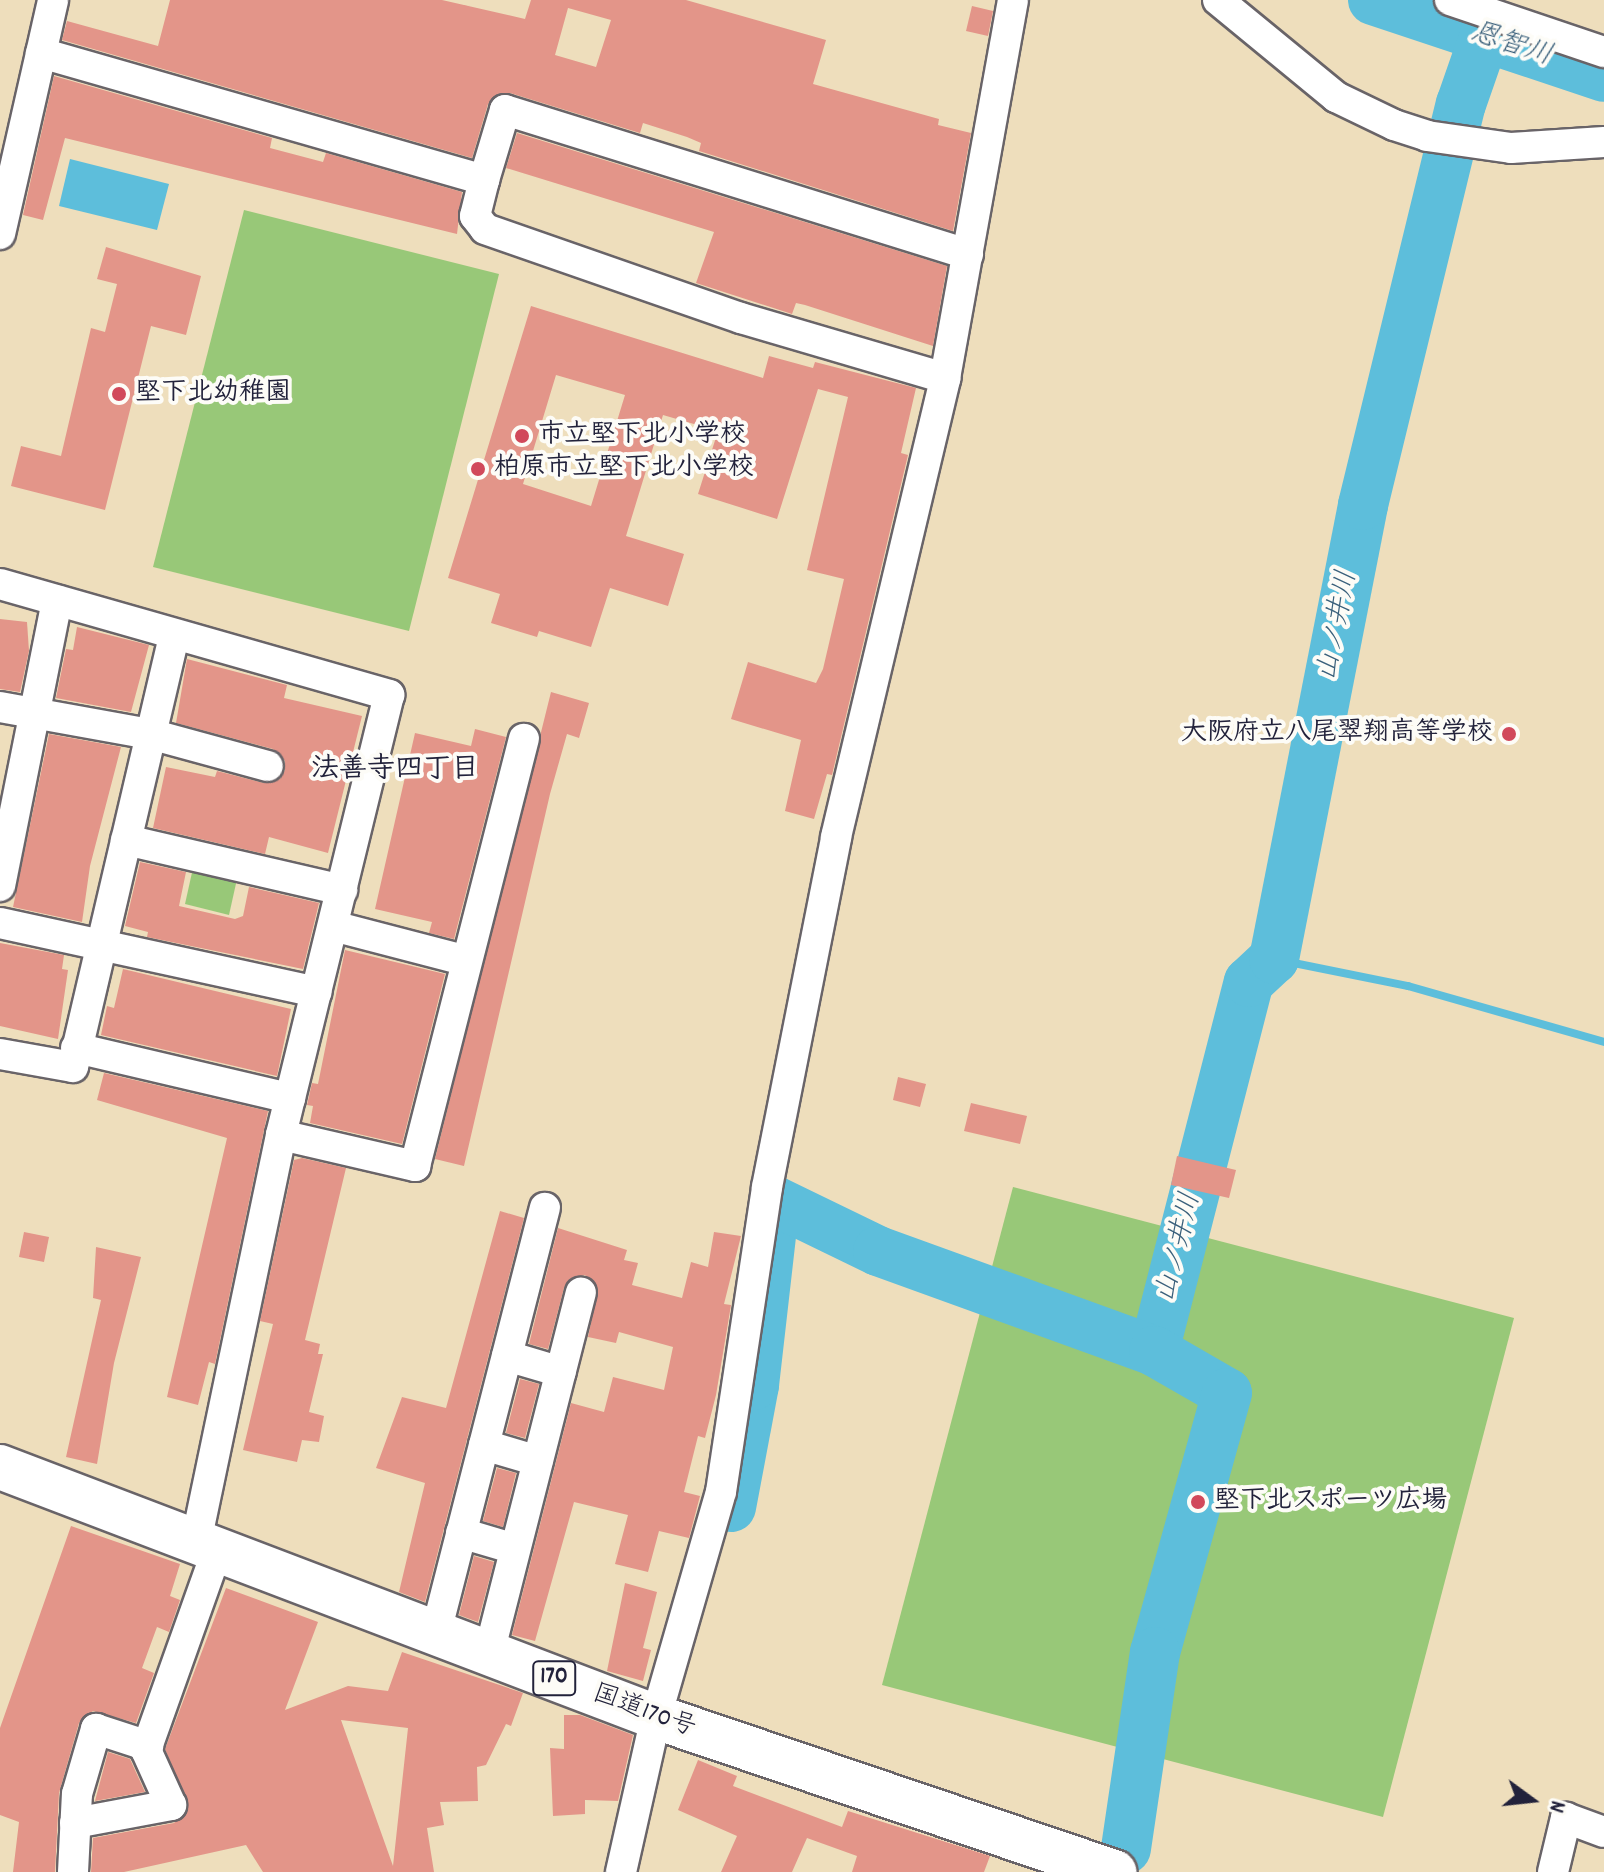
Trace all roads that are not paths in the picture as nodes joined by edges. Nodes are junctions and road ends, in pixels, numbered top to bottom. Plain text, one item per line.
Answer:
1 (53, 0) edge
2 (1013, 0) edge
3 (1218, 0) edge
4 (1450, 0) edge
5 (1604, 52) edge
6 (41, 53) junction
7 (1604, 142) edge
8 (484, 180) junction
9 (0, 234) edge
10 (968, 254) junction
11 (945, 378) junction
12 (0, 584) edge
13 (57, 601) junction
14 (174, 635) junction
15 (0, 707) edge
16 (38, 710) junction
17 (150, 734) junction
18 (524, 739) dead end
19 (268, 766) dead end
20 (126, 840) junction
21 (0, 886) edge
22 (342, 890) junction
23 (0, 923) edge
24 (333, 926) junction
25 (102, 942) junction
26 (467, 961) junction
27 (317, 992) junction
28 (76, 1048) junction
29 (0, 1054) edge
30 (290, 1098) junction
31 (281, 1135) junction
32 (545, 1208) dead end
33 (581, 1293) dead end
34 (507, 1356) junction
35 (561, 1372) junction
36 (484, 1445) junction
37 (538, 1461) junction
38 (0, 1467) edge
39 (461, 1533) junction
40 (206, 1546) junction
41 (515, 1549) junction
42 (436, 1632) junction
43 (489, 1653) junction
44 (656, 1717) junction
45 (148, 1746) junction
46 (75, 1823) junction
47 (1604, 1832) edge
48 (73, 1872) edge
49 (621, 1872) edge
50 (1114, 1872) edge
51 (1553, 1872) edge

1 - 6 street
2 - 10 street
3 - 7 street
4 - 5 street
6 - 8 street
6 - 9 street
8 - 10 street
8 - 11 street
10 - 11 street
11 - 44 street
12 - 13 street
13 - 14 street
13 - 16 street
14 - 17 street
14 - 22 street
15 - 16 street
16 - 17 street
16 - 21 street
17 - 19 street
17 - 20 street
18 - 26 street
20 - 22 street
20 - 25 street
22 - 24 street
23 - 25 street
24 - 26 street
24 - 27 street
25 - 27 street
25 - 28 street
26 - 31 street
27 - 30 street
28 - 29 street
28 - 30 street
30 - 31 street
31 - 40 street
32 - 34 street
33 - 35 street
34 - 35 street
34 - 36 street
35 - 37 street
36 - 37 street
36 - 39 street
37 - 41 street
38 - 40 highway, 国道170号 / 170
39 - 41 street
39 - 42 street
40 - 42 highway, 国道170号 / 170
40 - 45 street
41 - 43 street
42 - 43 highway, 国道170号 / 170
43 - 44 highway, 国道170号 / 170
44 - 49 street
44 - 50 highway, 国道170号 / 170
45 - 46 street
45 - 46 street
46 - 48 street
47 - 51 street

